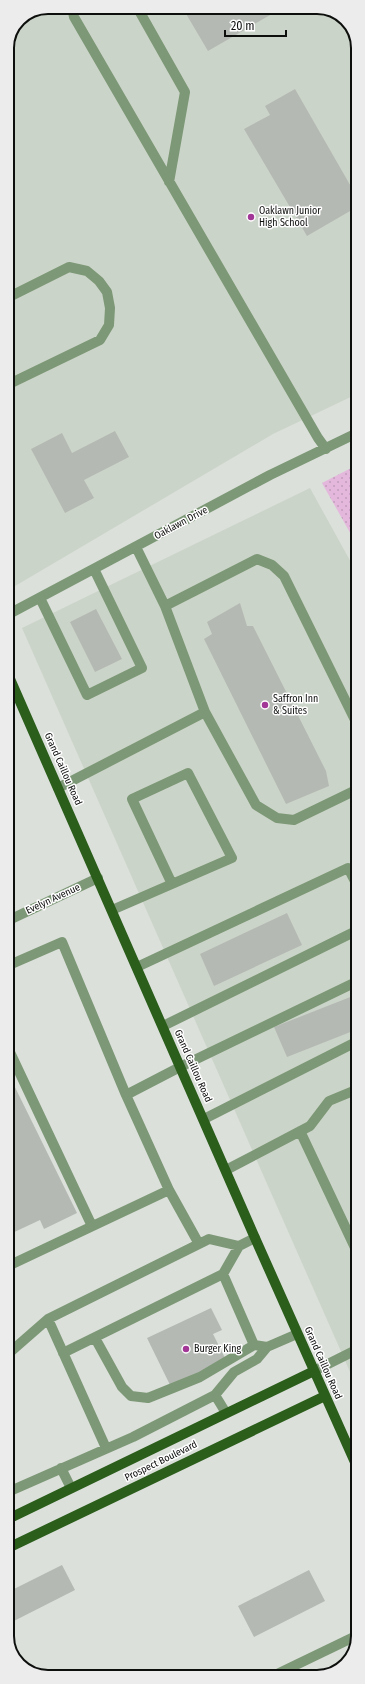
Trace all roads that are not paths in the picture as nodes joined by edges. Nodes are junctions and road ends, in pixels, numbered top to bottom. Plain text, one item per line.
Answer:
1 (73, 14) edge
2 (141, 14) edge
3 (169, 182) junction
4 (14, 295) edge
5 (14, 382) edge
6 (351, 436) edge
7 (326, 448) junction
8 (136, 547) junction
9 (94, 569) junction
10 (40, 598) junction
11 (165, 606) junction
12 (14, 611) edge
13 (14, 688) edge
14 (205, 712) junction
15 (351, 712) edge
16 (58, 788) junction
17 (351, 792) edge
18 (351, 874) edge
19 (98, 878) junction
20 (172, 884) junction
21 (112, 910) junction
22 (14, 918) edge
23 (351, 933) edge
24 (14, 963) edge
25 (137, 967) junction
26 (351, 984) edge
27 (163, 1026) junction
28 (351, 1045) edge
29 (14, 1059) edge
30 (180, 1067) junction
31 (351, 1092) edge
32 (126, 1095) junction
33 (204, 1119) junction
34 (300, 1131) junction
35 (226, 1170) junction
36 (169, 1190) junction
37 (92, 1226) junction
38 (255, 1238) junction
39 (351, 1239) edge
40 (199, 1244) junction
41 (239, 1246) junction
42 (14, 1263) edge
43 (223, 1274) junction
44 (48, 1319) junction
45 (297, 1334) junction
46 (95, 1338) junction
47 (254, 1346) junction
48 (267, 1347) junction
49 (14, 1349) edge
50 (351, 1352) edge
51 (63, 1353) junction
52 (314, 1371) junction
53 (215, 1395) junction
54 (324, 1396) junction
55 (226, 1414) junction
56 (106, 1448) junction
57 (351, 1454) edge
58 (61, 1468) junction
59 (71, 1488) junction
60 (14, 1489) edge
61 (14, 1516) edge
62 (14, 1545) edge
63 (351, 1638) edge
64 (285, 1670) edge

1 - 3 street
2 - 3 street
3 - 7 street
4 - 5 street
6 - 7 street, Oaklawn Drive
7 - 8 street, Oaklawn Drive
8 - 9 street, Oaklawn Drive
8 - 11 street
9 - 10 street, Oaklawn Drive
9 - 10 street
10 - 12 street, Oaklawn Drive
11 - 14 street
11 - 15 street
13 - 16 main road, Grand Caillou Road
14 - 16 street
14 - 17 street
16 - 19 main road, Grand Caillou Road
18 - 25 street
19 - 21 main road, Grand Caillou Road
19 - 22 street, Evelyn Avenue
20 - 20 street
20 - 21 street
21 - 25 main road, Grand Caillou Road
23 - 27 street
24 - 32 street
25 - 27 main road, Grand Caillou Road
26 - 30 street
27 - 30 main road, Grand Caillou Road
28 - 33 street
29 - 37 street
30 - 32 street
30 - 33 main road, Grand Caillou Road
31 - 34 street
32 - 36 street
33 - 35 main road, Grand Caillou Road
34 - 35 street
34 - 39 street
35 - 38 main road, Grand Caillou Road
36 - 37 street
36 - 40 street
37 - 42 street
38 - 41 street
38 - 45 main road, Grand Caillou Road
40 - 41 street
40 - 44 street
41 - 43 street
43 - 46 street
43 - 47 street
44 - 49 street
44 - 51 street
45 - 48 street
45 - 52 main road, Grand Caillou Road
46 - 47 street
46 - 51 street
47 - 48 street
48 - 53 street
50 - 52 street
51 - 56 street
52 - 54 main road, Grand Caillou Road
52 - 55 main road, Prospect Boulevard
53 - 55 street
53 - 56 street
54 - 57 main road, Grand Caillou Road
54 - 62 main road, Prospect Boulevard
55 - 59 main road, Prospect Boulevard
56 - 58 street
58 - 59 street
58 - 60 street
59 - 61 main road, Prospect Boulevard
63 - 64 street

